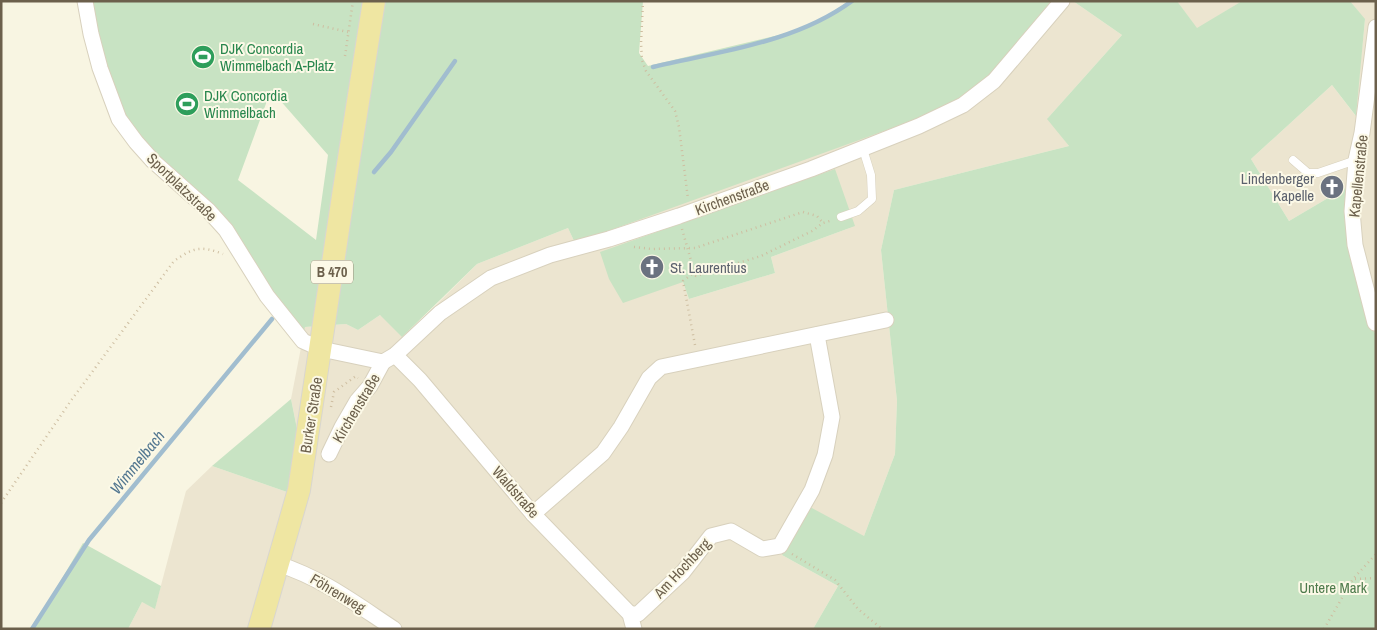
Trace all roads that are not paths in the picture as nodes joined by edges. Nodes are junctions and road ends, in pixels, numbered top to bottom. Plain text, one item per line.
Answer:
1 (85, 1) edge
2 (374, 1) edge
3 (1062, 1) edge
4 (1376, 27) edge
5 (863, 149) junction
6 (1293, 160) dead end
7 (1356, 160) junction
8 (841, 217) road end
9 (886, 320) dead end
10 (1375, 323) edge
11 (817, 335) junction
12 (321, 349) junction
13 (389, 358) junction
14 (330, 454) dead end
15 (533, 514) junction
16 (278, 564) junction
17 (632, 621) edge
18 (258, 629) edge
19 (394, 629) edge

1 - 12 street, Sportplatzstraße
2 - 12 main road, Burker Straße / B 470
3 - 5 street, Kirchenstraße
4 - 7 street, Kapellenstraße
5 - 8 lane
5 - 13 street, Kirchenstraße
6 - 7 lane
7 - 10 street, Kapellenstraße
9 - 11 street
11 - 15 street
11 - 17 street, Am Hochberg
12 - 13 street, Kirchenstraße
12 - 16 main road, Burker Straße / B 470
13 - 14 street, Kirchenstraße
13 - 15 street, Waldstraße
15 - 17 street, Waldstraße
16 - 18 main road, Burker Straße / B 470
16 - 19 street, Föhrenweg

